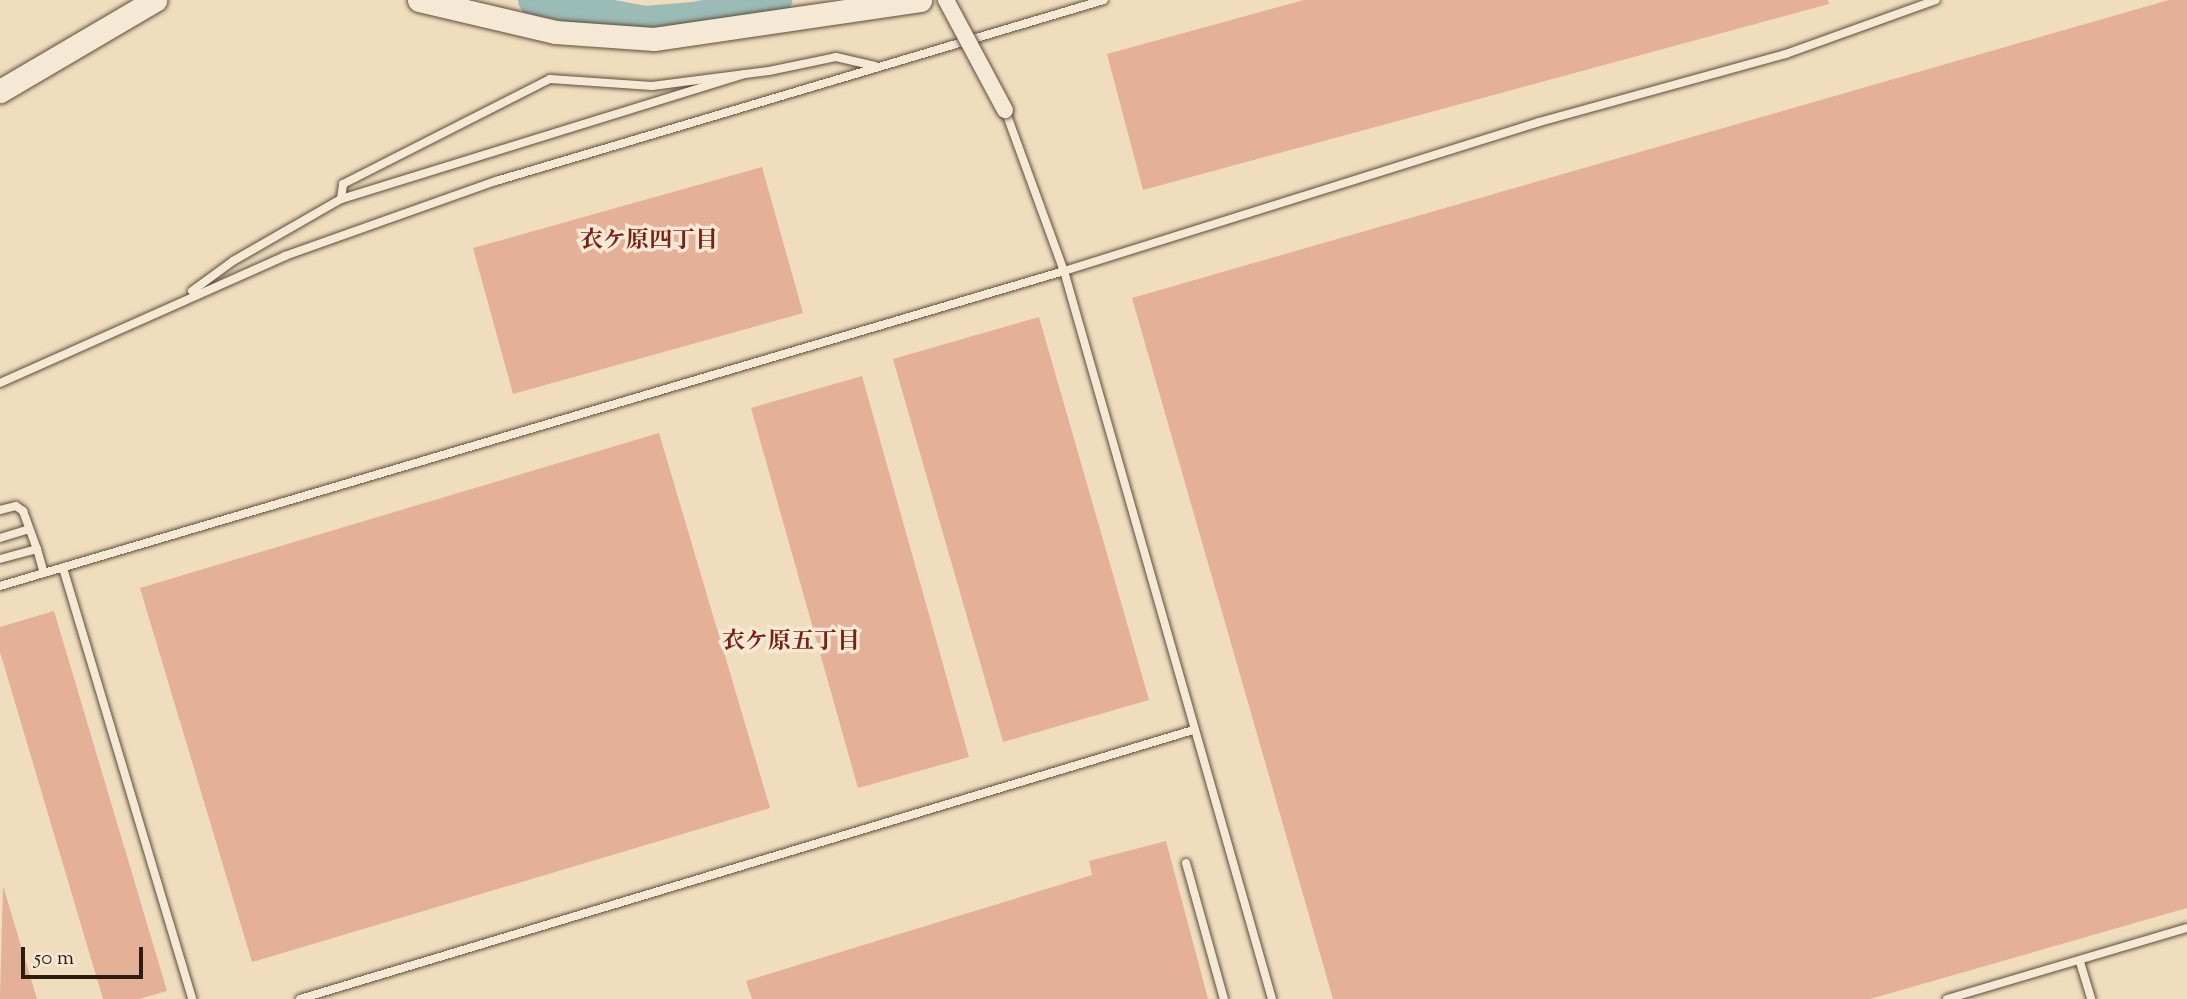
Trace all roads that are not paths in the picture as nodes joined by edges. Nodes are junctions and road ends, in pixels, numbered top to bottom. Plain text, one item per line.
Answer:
1 (155, 0) edge
2 (419, 0) edge
3 (920, 0) edge
4 (946, 0) edge
5 (1104, 0) edge
6 (1936, 0) edge
7 (878, 67) junction
8 (745, 74) junction
9 (0, 91) edge
10 (1005, 110) joint
11 (341, 199) junction
12 (1064, 271) junction
13 (178, 301) junction
14 (0, 383) edge
15 (0, 510) edge
16 (29, 529) junction
17 (0, 538) edge
18 (37, 549) junction
19 (0, 559) edge
20 (63, 568) junction
21 (44, 573) junction
22 (0, 586) edge
23 (1193, 730) junction
24 (1186, 863) dead end
25 (2187, 928) edge
26 (2080, 962) junction
27 (192, 999) edge
28 (300, 999) edge
29 (1224, 999) edge
30 (1272, 999) edge
31 (1947, 999) edge
32 (2091, 999) edge

1 - 9 street
2 - 3 street
4 - 10 street, bridge
5 - 7 lane
6 - 12 lane
7 - 8 lane
7 - 13 lane
8 - 11 lane
8 - 11 lane
10 - 12 lane
11 - 13 lane
12 - 20 lane
12 - 23 lane
13 - 14 lane
15 - 16 lane
16 - 17 lane
16 - 18 lane
18 - 19 lane
18 - 21 lane
20 - 21 lane
20 - 27 lane
21 - 22 lane
23 - 28 lane
23 - 30 lane
24 - 29 lane
25 - 26 lane
26 - 31 lane
26 - 32 lane

